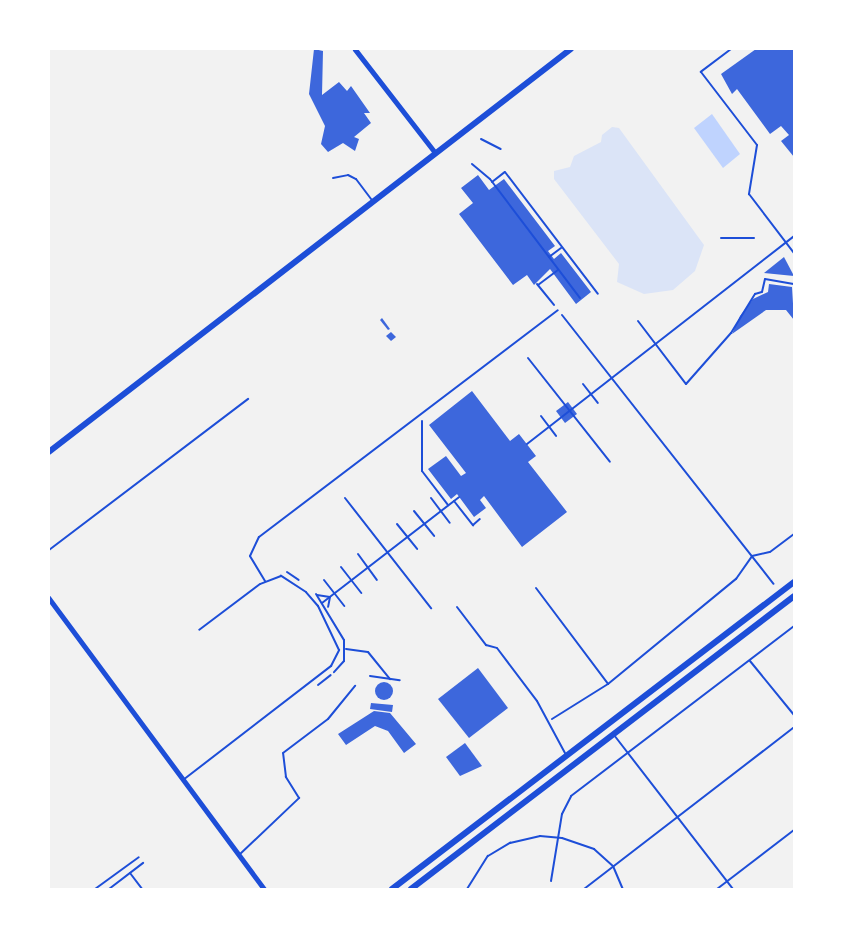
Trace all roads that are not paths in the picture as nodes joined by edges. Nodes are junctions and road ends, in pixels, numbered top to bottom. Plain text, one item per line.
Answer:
1 (355, 49) edge
2 (571, 49) edge
3 (435, 152) junction
4 (333, 178) dead end
5 (372, 200) junction
6 (558, 310) road end
7 (248, 399) dead end
8 (49, 452) edge
9 (49, 550) edge
10 (265, 581) junction
11 (794, 582) edge
12 (794, 596) edge
13 (49, 598) edge
14 (457, 607) dead end
15 (794, 626) edge
16 (199, 630) dead end
17 (750, 660) junction
18 (355, 686) dead end
19 (794, 715) edge
20 (794, 727) edge
21 (614, 734) junction
22 (629, 753) junction
23 (567, 756) junction
24 (574, 765) junction
25 (184, 780) junction
26 (676, 816) junction
27 (794, 830) edge
28 (558, 837) junction
29 (239, 855) junction
30 (139, 856) dead end
31 (613, 866) junction
32 (551, 880) dead end
33 (727, 882) junction
34 (95, 889) edge
35 (264, 889) edge
36 (392, 889) edge
37 (412, 889) edge
38 (467, 889) edge
39 (584, 889) edge
40 (623, 889) edge
41 (717, 889) edge
42 (733, 889) edge

1 - 3 street
2 - 3 street
3 - 5 street
4 - 5 lane
5 - 8 street
6 - 10 lane
7 - 9 lane
10 - 16 lane
10 - 25 lane
11 - 23 main road
12 - 21 main road
13 - 25 street
14 - 23 lane
15 - 17 lane
17 - 19 lane
17 - 22 lane
18 - 29 lane
20 - 26 lane
21 - 22 lane
21 - 24 main road
22 - 26 lane
22 - 28 lane
23 - 24 lane
23 - 36 main road
24 - 37 main road
25 - 29 street
26 - 31 lane
26 - 33 lane
27 - 33 lane
28 - 31 lane
28 - 32 lane
28 - 38 lane
29 - 35 street
30 - 34 lane
31 - 39 lane
31 - 40 lane
33 - 41 lane
33 - 42 lane

